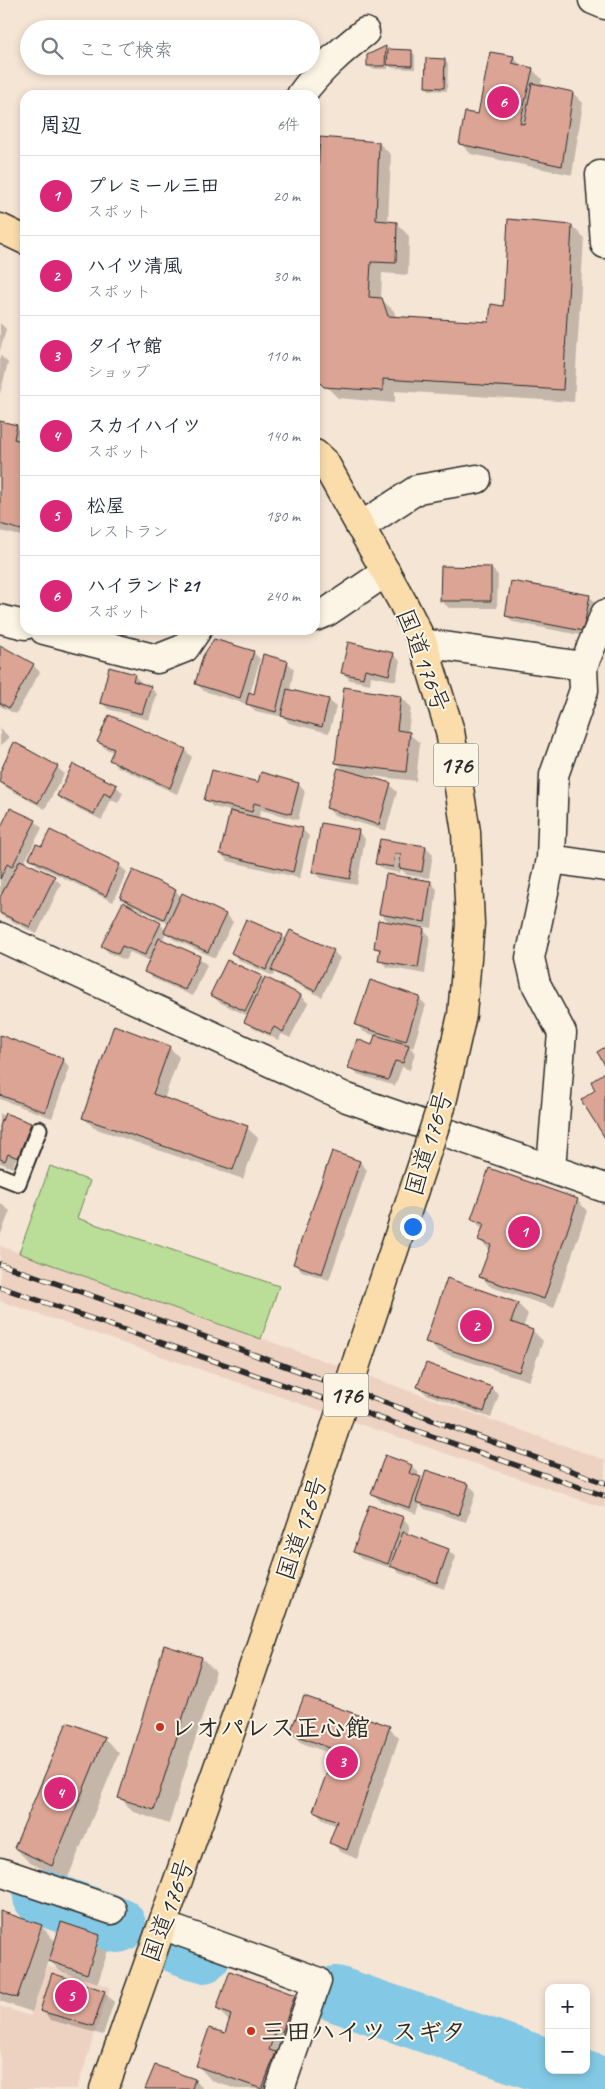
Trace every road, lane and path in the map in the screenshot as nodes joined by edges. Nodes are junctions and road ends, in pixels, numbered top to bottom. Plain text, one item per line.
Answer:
1 (593, 0) edge
2 (605, 5) edge
3 (365, 32) dead end
4 (320, 70) edge
5 (315, 75) edge
6 (305, 90) edge
7 (600, 174) dead end
8 (0, 228) edge
9 (20, 238) edge
10 (605, 244) edge
11 (320, 458) edge
12 (477, 479) dead end
13 (360, 527) junction
14 (386, 572) junction
15 (605, 614) edge
16 (320, 615) edge
17 (0, 619) edge
18 (20, 624) edge
19 (63, 635) edge
20 (194, 635) edge
21 (423, 643) junction
22 (583, 666) junction
23 (550, 859) junction
24 (605, 867) edge
25 (0, 937) edge
26 (39, 1128) dead end
27 (551, 1168) junction
28 (0, 1176) edge
29 (605, 1188) edge
30 (0, 1872) edge
31 (112, 1910) dead end
32 (178, 1931) dead end
33 (104, 2089) edge
34 (280, 2089) edge

1 - 2 street
3 - 4 street
5 - 6 street
7 - 10 street
8 - 9 highway
11 - 13 highway, 国道176号 / 176
12 - 13 street
13 - 14 highway, 国道176号 / 176
14 - 16 street
14 - 21 highway, 国道176号 / 176
15 - 22 street
17 - 18 street
19 - 20 street
21 - 22 street
21 - 33 highway, 国道176号 / 176, bridge
22 - 23 street
23 - 24 street
23 - 27 street
25 - 27 street
26 - 28 lane
27 - 29 street
30 - 31 street
32 - 34 street

